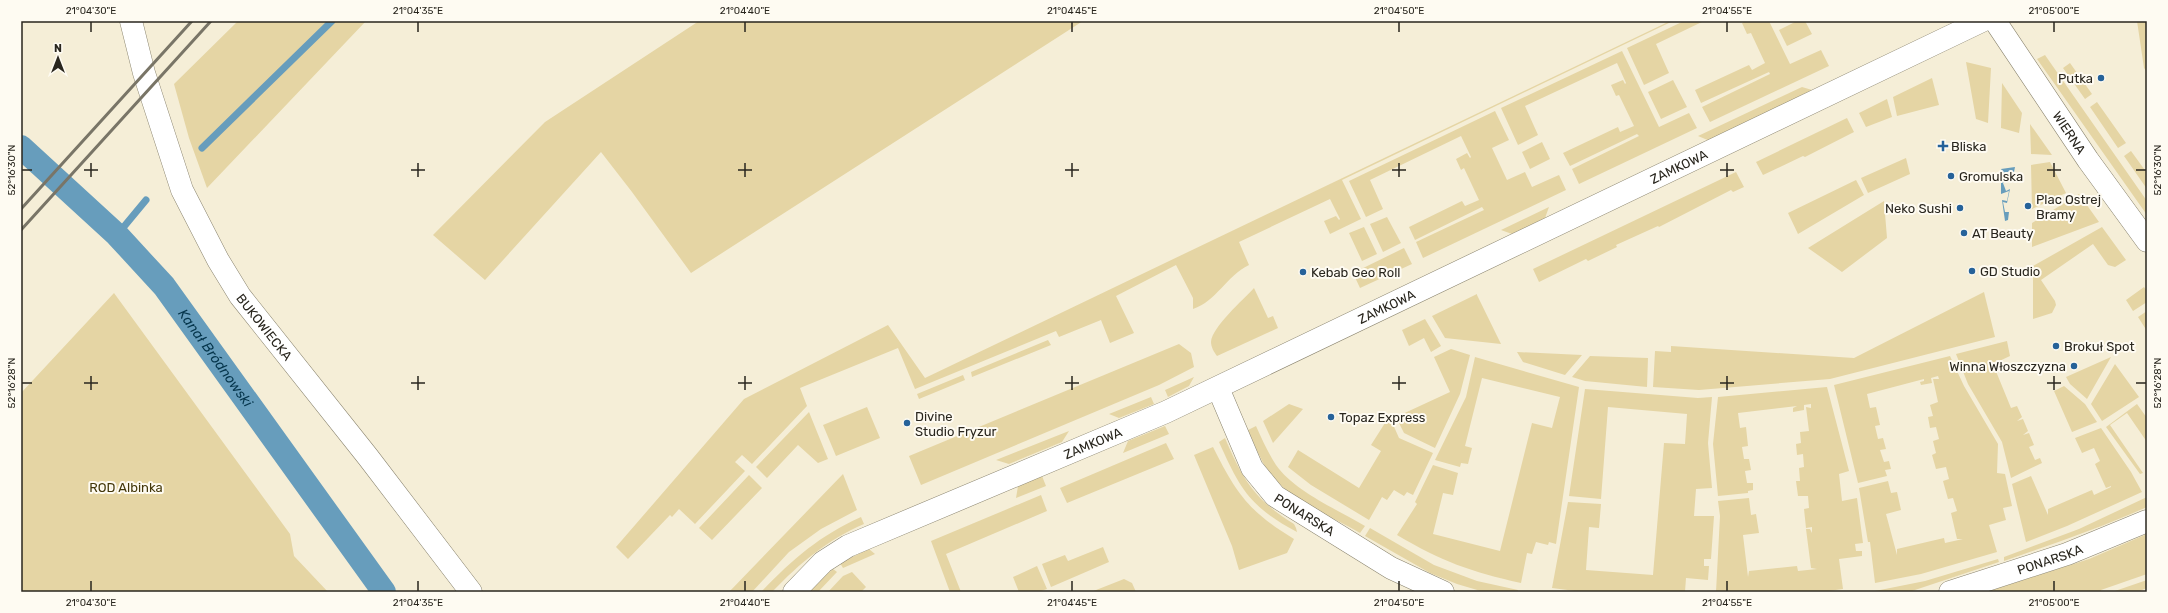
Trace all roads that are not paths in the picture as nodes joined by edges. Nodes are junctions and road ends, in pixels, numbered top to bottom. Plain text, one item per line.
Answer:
1 (131, 21) edge
2 (1982, 21) edge
3 (1996, 21) edge
4 (2147, 241) edge
5 (1218, 388) junction
6 (2147, 521) edge
7 (471, 592) edge
8 (794, 592) edge
9 (1443, 592) edge
10 (1950, 592) edge

1 - 7 street, BUKOWIECKA
2 - 5 street, ZAMKOWA
3 - 4 street, WIERNA
5 - 8 street, ZAMKOWA
5 - 9 street, PONARSKA
6 - 10 street, PONARSKA

